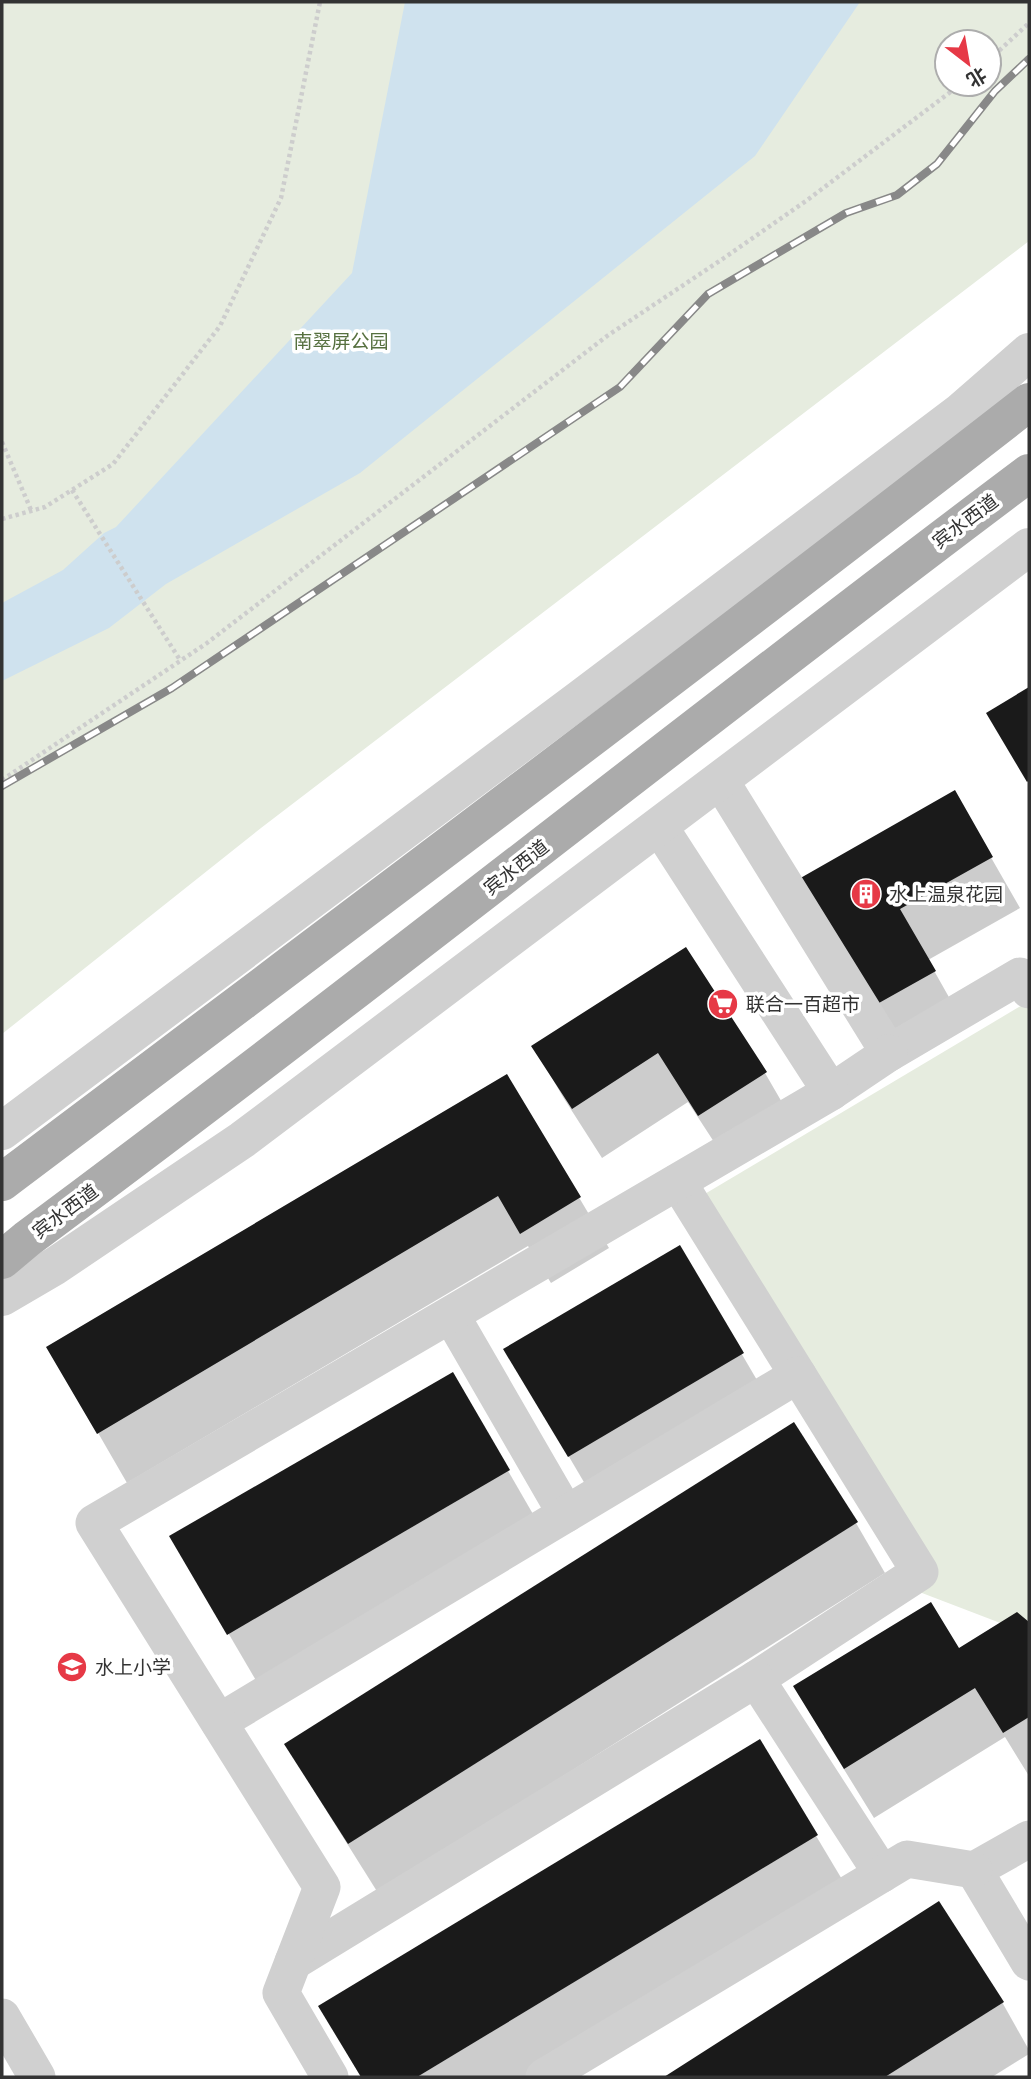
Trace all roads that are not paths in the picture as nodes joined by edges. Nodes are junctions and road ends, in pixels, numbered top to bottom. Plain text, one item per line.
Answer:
1 (1029, 352) edge
2 (1029, 402) edge
3 (1029, 473) edge
4 (1029, 547) edge
5 (720, 780) junction
6 (659, 826) junction
7 (1029, 990) edge
8 (889, 1053) junction
9 (831, 1093) junction
10 (2, 1131) edge
11 (2, 1182) edge
12 (678, 1182) junction
13 (2, 1260) edge
14 (2, 1297) edge
15 (451, 1315) junction
16 (798, 1375) junction
17 (566, 1514) junction
18 (756, 1679) junction
19 (219, 1722) junction
20 (1029, 1839) edge
21 (974, 1870) junction
22 (882, 1874) junction
23 (293, 1962) junction
24 (1029, 1962) edge
25 (2, 2017) edge
26 (37, 2077) edge
27 (330, 2077) edge
28 (544, 2077) edge

1 - 10 street
2 - 11 main road
3 - 13 main road, 宾水西道
4 - 5 street
5 - 6 street
5 - 8 street
6 - 9 street
6 - 14 street
7 - 8 street
8 - 9 street
9 - 12 street
12 - 15 street
12 - 16 street
15 - 17 street
15 - 19 street
16 - 17 street
16 - 18 street
17 - 19 street
18 - 22 street
18 - 23 street
19 - 23 street
20 - 21 street
21 - 22 street
21 - 24 street
22 - 28 street
23 - 27 street
25 - 26 street

